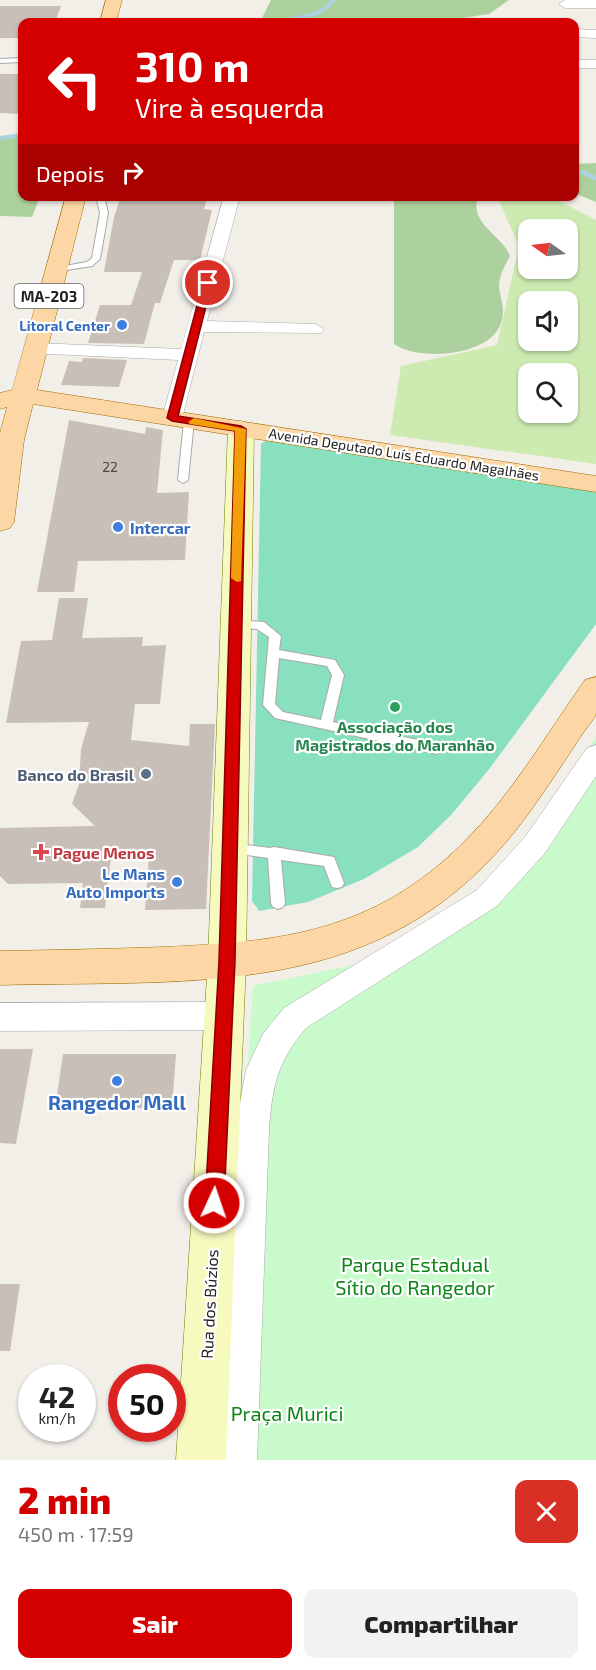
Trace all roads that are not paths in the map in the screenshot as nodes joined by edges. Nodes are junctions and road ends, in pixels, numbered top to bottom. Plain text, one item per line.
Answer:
1 (114, 0) edge
2 (130, 0) edge
3 (565, 4) dead end
4 (596, 4) edge
5 (109, 18) edge
6 (125, 18) edge
7 (579, 33) edge
8 (596, 34) edge
9 (18, 60) edge
10 (0, 61) edge
11 (579, 64) edge
12 (596, 64) edge
13 (57, 201) edge
14 (75, 201) edge
15 (101, 201) edge
16 (231, 201) edge
17 (56, 270) junction
18 (196, 326) junction
19 (315, 329) dead end
20 (35, 349) junction
21 (188, 355) junction
22 (7, 399) edge
23 (181, 420) junction
24 (241, 429) junction
25 (183, 480) dead end
26 (596, 484) edge
27 (0, 522) edge
28 (236, 624) junction
29 (274, 652) junction
30 (596, 688) edge
31 (326, 725) junction
32 (437, 749) dead end
33 (596, 755) edge
34 (230, 848) junction
35 (274, 852) junction
36 (337, 883) dead end
37 (278, 903) dead end
38 (227, 961) junction
39 (0, 968) edge
40 (224, 1016) junction
41 (0, 1017) edge
42 (201, 1460) edge
43 (237, 1460) edge

1 - 5 main road
2 - 6 main road
3 - 4 street
7 - 8 street
9 - 10 lane
11 - 12 street
13 - 22 main road, MA-203
14 - 17 main road, MA-203
15 - 17 lane
16 - 18 street
17 - 20 main road, MA-203
18 - 19 street
18 - 21 street
20 - 21 street
20 - 22 main road, MA-203
21 - 23 street
22 - 23 main road, Avenida Deputado Luís Eduardo Magalhães
22 - 27 main road, MA-203
23 - 24 main road, Avenida Deputado Luís Eduardo Magalhães
23 - 25 lane
24 - 26 main road, Avenida Deputado Luís Eduardo Magalhães
24 - 28 main road, Rua dos Búzios
28 - 29 lane
28 - 34 main road, Rua dos Búzios
29 - 31 lane
29 - 31 lane
30 - 38 main road
31 - 32 lane
33 - 43 street
34 - 35 lane
34 - 38 main road, Rua dos Búzios
35 - 36 lane
35 - 37 lane
38 - 39 main road
38 - 40 main road, Rua dos Búzios
40 - 41 street
40 - 42 main road, Rua dos Búzios

